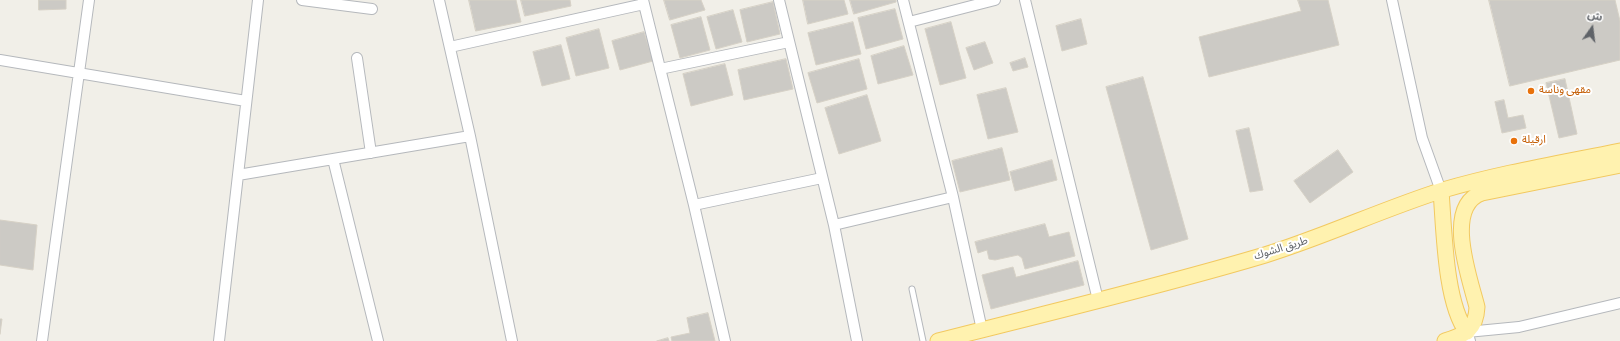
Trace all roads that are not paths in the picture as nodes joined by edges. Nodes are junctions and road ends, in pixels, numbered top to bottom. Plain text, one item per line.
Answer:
1 (89, 0) edge
2 (258, 0) edge
3 (302, 0) edge
4 (439, 0) edge
5 (779, 0) edge
6 (903, 0) edge
7 (995, 0) edge
8 (1025, 0) edge
9 (1392, 0) edge
10 (644, 2) edge
11 (372, 9) dead end
12 (909, 22) junction
13 (789, 42) junction
14 (450, 46) junction
15 (357, 58) dead end
16 (0, 60) edge
17 (660, 69) junction
18 (79, 73) junction
19 (246, 101) junction
20 (470, 136) junction
21 (1620, 151) edge
22 (371, 153) junction
23 (333, 159) junction
24 (1620, 165) edge
25 (238, 175) junction
26 (822, 178) junction
27 (1481, 186) junction
28 (1441, 191) junction
29 (953, 196) junction
30 (694, 205) junction
31 (834, 225) junction
32 (912, 289) dead end
33 (1098, 300) junction
34 (1620, 303) edge
35 (982, 330) junction
36 (1468, 337) edge
37 (42, 341) edge
38 (219, 341) edge
39 (378, 341) edge
40 (512, 341) edge
41 (725, 341) edge
42 (857, 341) edge
43 (923, 341) edge
44 (938, 341) edge
45 (1445, 341) edge

1 - 18 street
2 - 19 street
3 - 11 street
4 - 14 street
5 - 13 street
6 - 12 street
7 - 12 street
8 - 33 street
9 - 28 street
10 - 14 street
10 - 17 street
12 - 29 street
13 - 17 street
13 - 26 street
14 - 20 street
15 - 22 street
16 - 18 street
17 - 30 street
18 - 19 street
18 - 37 street
19 - 25 street
20 - 22 street
20 - 40 street
21 - 27 main road, طريق الشوك
22 - 23 street
23 - 25 street
23 - 39 street
24 - 27 main road, طريق الشوك
25 - 38 street
26 - 30 street
26 - 31 street
27 - 28 main road, طريق الشوك
27 - 36 main road, طريق الشوك
28 - 33 main road, طريق الشوك
28 - 36 main road
29 - 31 street
29 - 35 street
30 - 41 street
31 - 42 street
32 - 43 lane
33 - 35 main road, طريق الشوك
34 - 36 street
35 - 44 main road, طريق الشوك
36 - 45 main road

